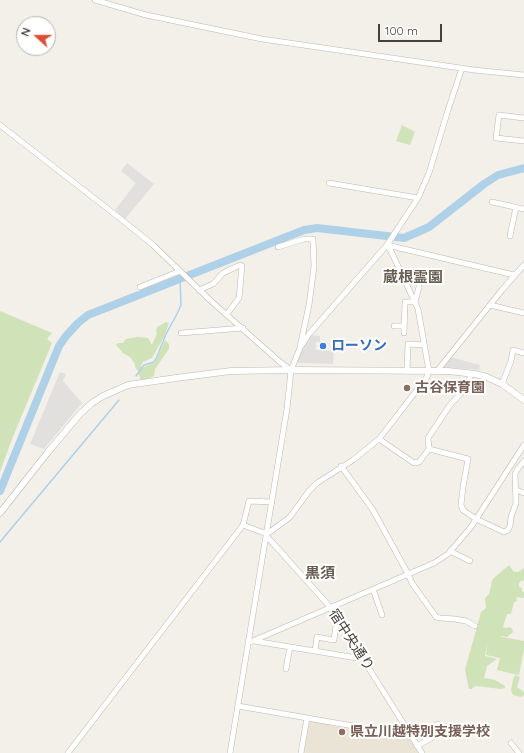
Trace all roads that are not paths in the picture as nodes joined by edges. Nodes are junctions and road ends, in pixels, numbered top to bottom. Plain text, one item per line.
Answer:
1 (95, 0) edge
2 (462, 68) junction
3 (524, 75) edge
4 (524, 118) edge
5 (0, 125) edge
6 (524, 141) edge
7 (330, 183) dead end
8 (418, 198) junction
9 (492, 202) dead end
10 (516, 208) junction
11 (524, 209) edge
12 (510, 236) dead end
13 (387, 245) junction
14 (278, 247) dead end
15 (524, 264) edge
16 (180, 272) junction
17 (514, 275) junction
18 (140, 287) dead end
19 (419, 287) dead end
20 (199, 290) junction
21 (415, 302) junction
22 (490, 304) junction
23 (524, 313) edge
24 (227, 314) junction
25 (394, 326) dead end
26 (404, 326) junction
27 (243, 328) junction
28 (181, 333) dead end
29 (404, 333) dead end
30 (424, 345) junction
31 (300, 348) junction
32 (524, 353) edge
33 (291, 370) junction
34 (407, 371) junction
35 (429, 371) junction
36 (437, 371) junction
37 (471, 374) junction
38 (502, 384) junction
39 (524, 400) edge
40 (378, 439) junction
41 (524, 445) edge
42 (429, 448) junction
43 (516, 458) junction
44 (524, 461) edge
45 (341, 466) junction
46 (516, 490) junction
47 (524, 493) edge
48 (272, 502) junction
49 (0, 513) edge
50 (476, 519) junction
51 (242, 525) junction
52 (267, 535) junction
53 (450, 551) junction
54 (470, 561) dead end
55 (408, 574) junction
56 (373, 589) junction
57 (331, 608) junction
58 (382, 615) dead end
59 (339, 621) junction
60 (475, 626) dead end
61 (251, 642) junction
62 (290, 647) junction
63 (315, 651) junction
64 (363, 659) junction
65 (286, 669) dead end
66 (238, 706) junction
67 (307, 718) junction
68 (412, 737) junction
69 (511, 743) dead end
70 (417, 746) junction
71 (68, 753) edge
72 (230, 753) edge
73 (301, 753) edge
74 (422, 753) edge
75 (520, 753) edge

1 - 2 street
2 - 3 street
2 - 8 street
4 - 6 street
5 - 16 street
7 - 8 street
8 - 13 street
9 - 10 street
10 - 11 street
10 - 12 street
13 - 17 street
13 - 21 street
13 - 31 street
14 - 31 street
15 - 17 street
16 - 18 street
16 - 20 street
17 - 22 street
19 - 21 street
20 - 24 street
20 - 24 street
21 - 26 street
21 - 30 street
22 - 23 street
22 - 36 street
24 - 27 street
25 - 26 street
26 - 29 street
27 - 28 street
27 - 33 street
30 - 34 street
30 - 35 street
31 - 33 street
32 - 38 street
33 - 34 street
33 - 48 street
33 - 49 street
34 - 35 street
35 - 36 street
35 - 40 street
36 - 37 street
37 - 38 street
37 - 42 street
38 - 39 street
40 - 42 street
40 - 45 street
41 - 43 street
42 - 50 street
43 - 44 street
43 - 50 street
44 - 46 street
45 - 52 street
45 - 55 street
46 - 47 street
46 - 50 street
48 - 51 street
48 - 52 street
50 - 53 street
51 - 52 street
51 - 71 street
52 - 57 street, 宿中央通り
52 - 61 street
53 - 54 street
53 - 55 street
55 - 56 street
55 - 60 street
56 - 57 street
56 - 58 street
57 - 59 street, 宿中央通り
57 - 61 street
59 - 63 street
59 - 64 street, 宿中央通り
61 - 62 street
61 - 66 street
62 - 63 street
62 - 65 street
63 - 64 street
64 - 68 street, 宿中央通り
66 - 67 street
66 - 72 street
67 - 68 street
67 - 73 street
68 - 70 street, 宿中央通り
68 - 70 street
69 - 75 street
70 - 74 street, 宿中央通り

